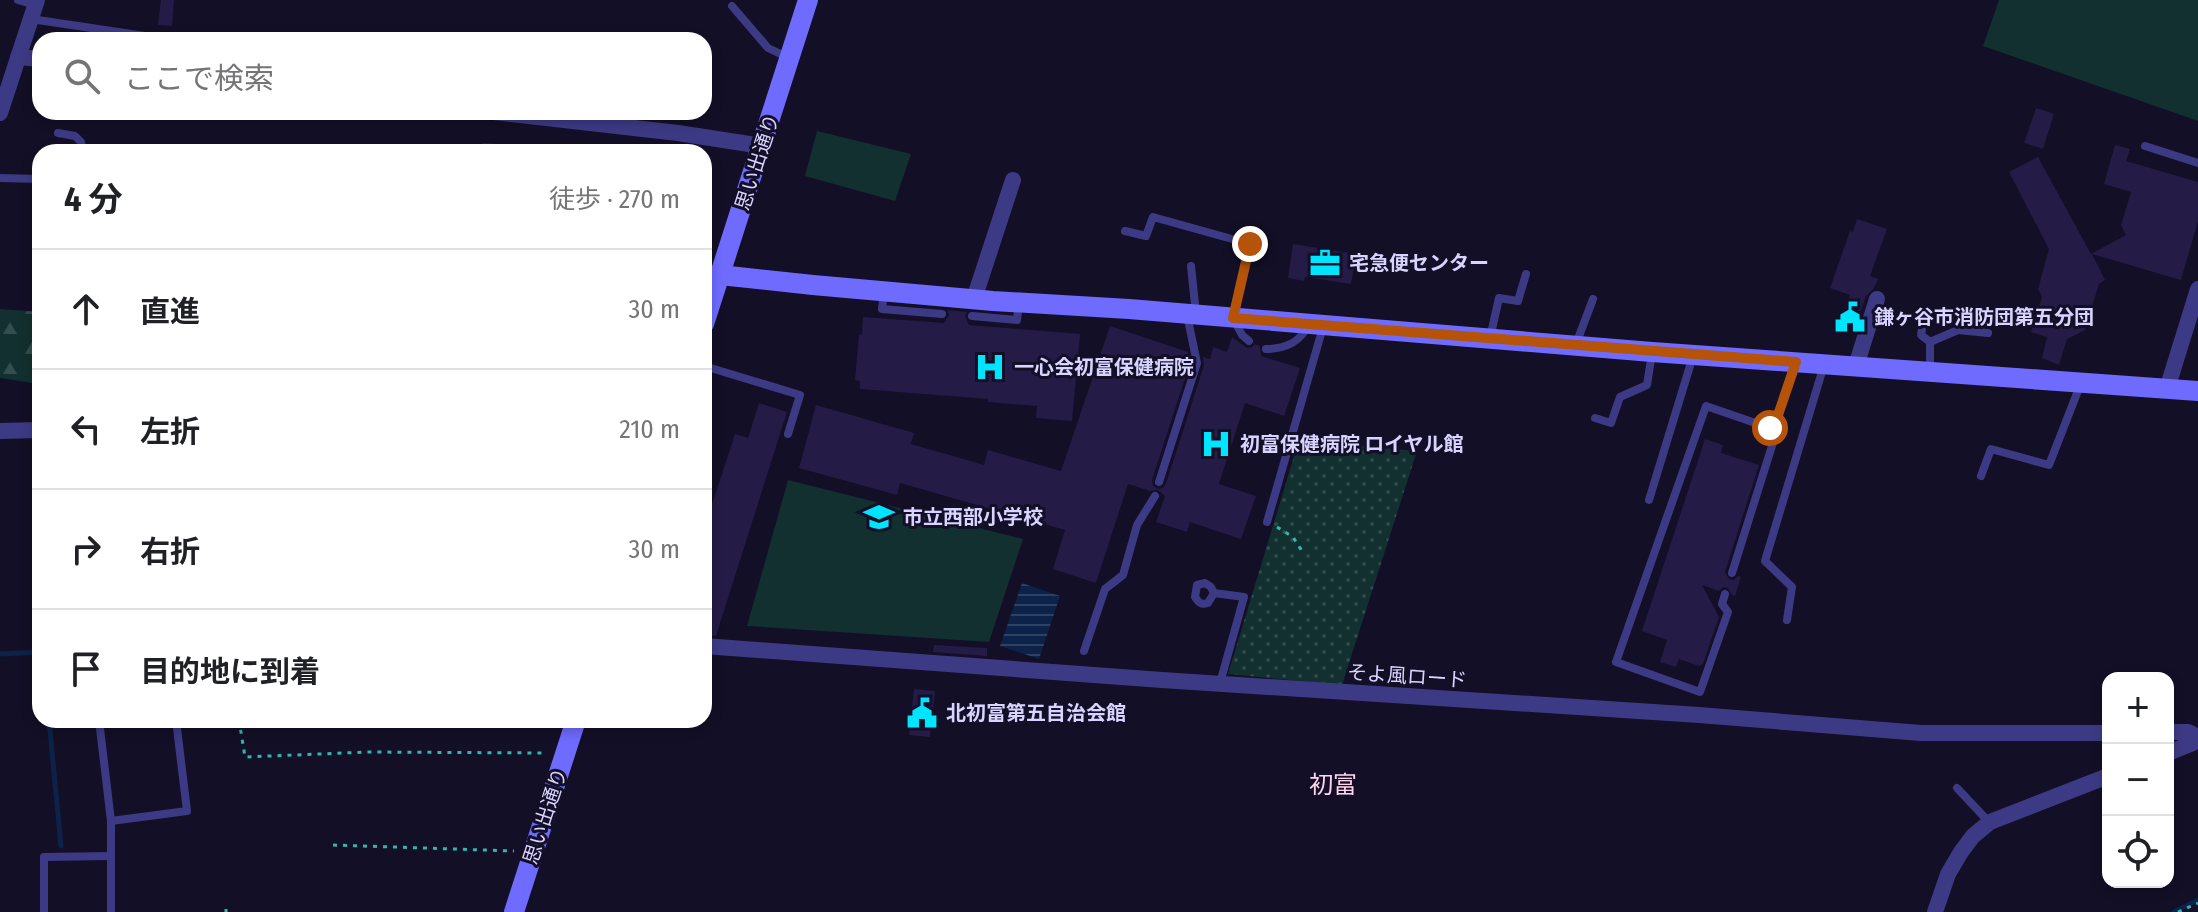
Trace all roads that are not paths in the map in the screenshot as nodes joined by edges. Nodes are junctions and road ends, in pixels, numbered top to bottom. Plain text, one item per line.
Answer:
1 (18, 0) edge
2 (808, 0) edge
3 (732, 6) dead end
4 (34, 8) edge
5 (129, 32) edge
6 (18, 57) junction
7 (32, 58) edge
8 (790, 58) junction
9 (6, 76) edge
10 (0, 113) edge
11 (564, 120) edge
12 (58, 133) dead end
13 (81, 144) edge
14 (762, 146) junction
15 (2145, 146) dead end
16 (2198, 163) edge
17 (0, 178) edge
18 (32, 179) edge
19 (1013, 180) dead end
20 (1125, 231) dead end
21 (1191, 266) dead end
22 (1526, 274) dead end
23 (720, 275) junction
24 (2198, 289) edge
25 (884, 291) junction
26 (1593, 299) dead end
27 (1877, 299) dead end
28 (712, 300) edge
29 (973, 308) junction
30 (942, 314) dead end
31 (1191, 314) junction
32 (1924, 317) dead end
33 (1233, 318) junction
34 (1316, 325) junction
35 (1988, 333) dead end
36 (1490, 339) junction
37 (1249, 341) dead end
38 (1930, 342) junction
39 (1576, 345) junction
40 (1266, 349) dead end
41 (1652, 352) junction
42 (1693, 355) junction
43 (1796, 362) junction
44 (1824, 364) junction
45 (1856, 366) junction
46 (712, 368) edge
47 (1930, 372) junction
48 (2081, 382) junction
49 (2167, 389) junction
50 (2198, 391) edge
51 (1595, 418) dead end
52 (1775, 424) junction
53 (32, 430) edge
54 (0, 431) edge
55 (788, 434) dead end
56 (1981, 476) dead end
57 (1159, 482) dead end
58 (1155, 496) dead end
59 (1649, 500) dead end
60 (1267, 522) road end
61 (1732, 573) dead end
62 (1214, 593) dead end
63 (1725, 594) dead end
64 (1787, 620) dead end
65 (712, 646) edge
66 (1084, 651) dead end
67 (1220, 684) junction
68 (100, 728) edge
69 (177, 728) edge
70 (573, 728) edge
71 (2174, 732) edge
72 (2102, 733) edge
73 (2198, 739) edge
74 (2174, 750) edge
75 (2102, 778) edge
76 (1957, 788) dead end
77 (111, 821) junction
78 (1990, 822) junction
79 (111, 856) junction
80 (44, 912) edge
81 (111, 912) edge
82 (514, 912) edge
83 (1935, 912) edge

1 - 4 lane
2 - 8 street, 思い出通り
3 - 8 lane
4 - 5 lane
4 - 6 street
6 - 7 street
6 - 9 street
8 - 14 street, 思い出通り
9 - 10 street
11 - 14 street
12 - 13 lane
14 - 23 street, 思い出通り
15 - 16 lane
17 - 18 lane
19 - 29 street
20 - 33 lane
21 - 31 lane
22 - 36 lane
23 - 25 street
23 - 28 street, 思い出通り
24 - 49 street
25 - 29 street
25 - 30 lane
26 - 39 lane
27 - 45 street
29 - 31 street
31 - 33 street
31 - 57 lane
32 - 38 lane
33 - 34 street
33 - 37 lane
34 - 36 street
34 - 40 lane
34 - 60 lane
35 - 38 lane
36 - 39 street
38 - 47 lane
39 - 41 street
41 - 42 street
41 - 51 lane
42 - 43 street
42 - 59 lane
43 - 44 street
43 - 52 lane
44 - 45 street
44 - 64 lane
45 - 47 street
46 - 55 lane
47 - 48 street
48 - 49 street
48 - 56 lane
49 - 50 street
52 - 61 lane
52 - 63 lane
53 - 54 street
58 - 66 lane
62 - 67 lane
65 - 67 street, そよ風ロード
67 - 72 street, そよ風ロード
68 - 77 lane
69 - 77 lane
70 - 82 street, 思い出通り
71 - 73 street
73 - 74 street
75 - 78 street
76 - 78 lane
77 - 79 lane
78 - 83 street
79 - 80 lane
79 - 81 lane

